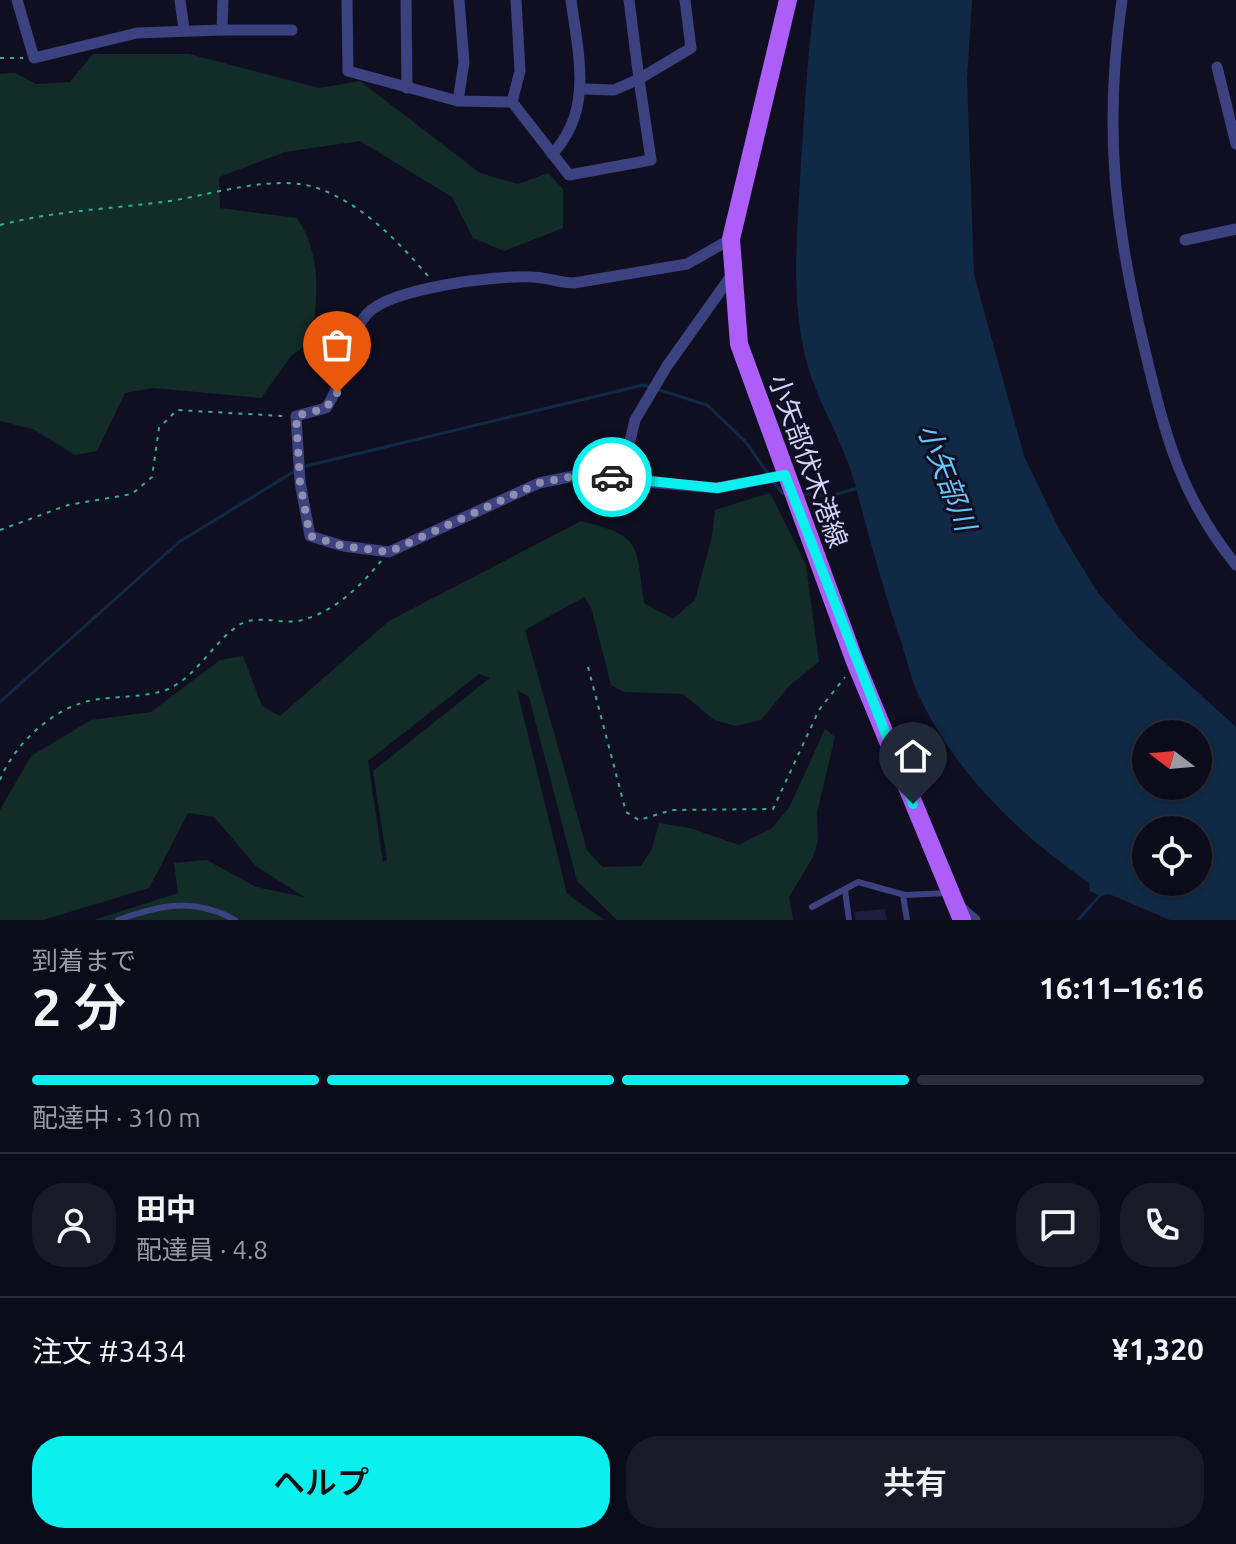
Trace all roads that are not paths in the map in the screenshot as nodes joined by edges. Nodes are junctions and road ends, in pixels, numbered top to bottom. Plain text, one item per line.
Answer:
1 (17, 0) edge
2 (180, 0) edge
3 (223, 0) edge
4 (347, 0) edge
5 (406, 0) edge
6 (459, 0) edge
7 (516, 0) edge
8 (571, 0) edge
9 (629, 0) edge
10 (685, 0) edge
11 (788, 0) edge
12 (1122, 0) edge
13 (184, 29) junction
14 (222, 30) junction
15 (292, 30) dead end
16 (1217, 67) dead end
17 (639, 79) junction
18 (407, 88) junction
19 (583, 89) junction
20 (458, 101) junction
21 (512, 102) junction
22 (1236, 144) edge
23 (552, 154) junction
24 (1236, 229) edge
25 (731, 239) junction
26 (1185, 240) dead end
27 (731, 276) junction
28 (785, 475) junction
29 (621, 478) junction
30 (1236, 565) edge
31 (845, 890) junction
32 (903, 895) junction
33 (812, 907) dead end
34 (958, 907) edge
35 (118, 920) edge
36 (235, 920) edge
37 (849, 920) edge
38 (907, 920) edge
39 (975, 920) edge

1 - 13 street
2 - 13 street
3 - 14 street
4 - 18 street
5 - 18 street
6 - 20 street
7 - 21 street
8 - 19 street
9 - 17 street
10 - 17 street
11 - 25 main road, 小矢部伏木港線
12 - 30 street
13 - 14 street
14 - 15 street
16 - 22 street
17 - 19 street
17 - 23 street
18 - 20 street
19 - 23 street
20 - 21 street
21 - 23 street
24 - 26 street
25 - 27 main road, 小矢部伏木港線
25 - 29 street
27 - 28 main road, 小矢部伏木港線
27 - 29 street
28 - 29 street
28 - 34 main road, 小矢部伏木港線
31 - 32 lane
31 - 33 lane
31 - 37 lane
32 - 34 lane
32 - 38 lane
34 - 39 street
35 - 36 lane

